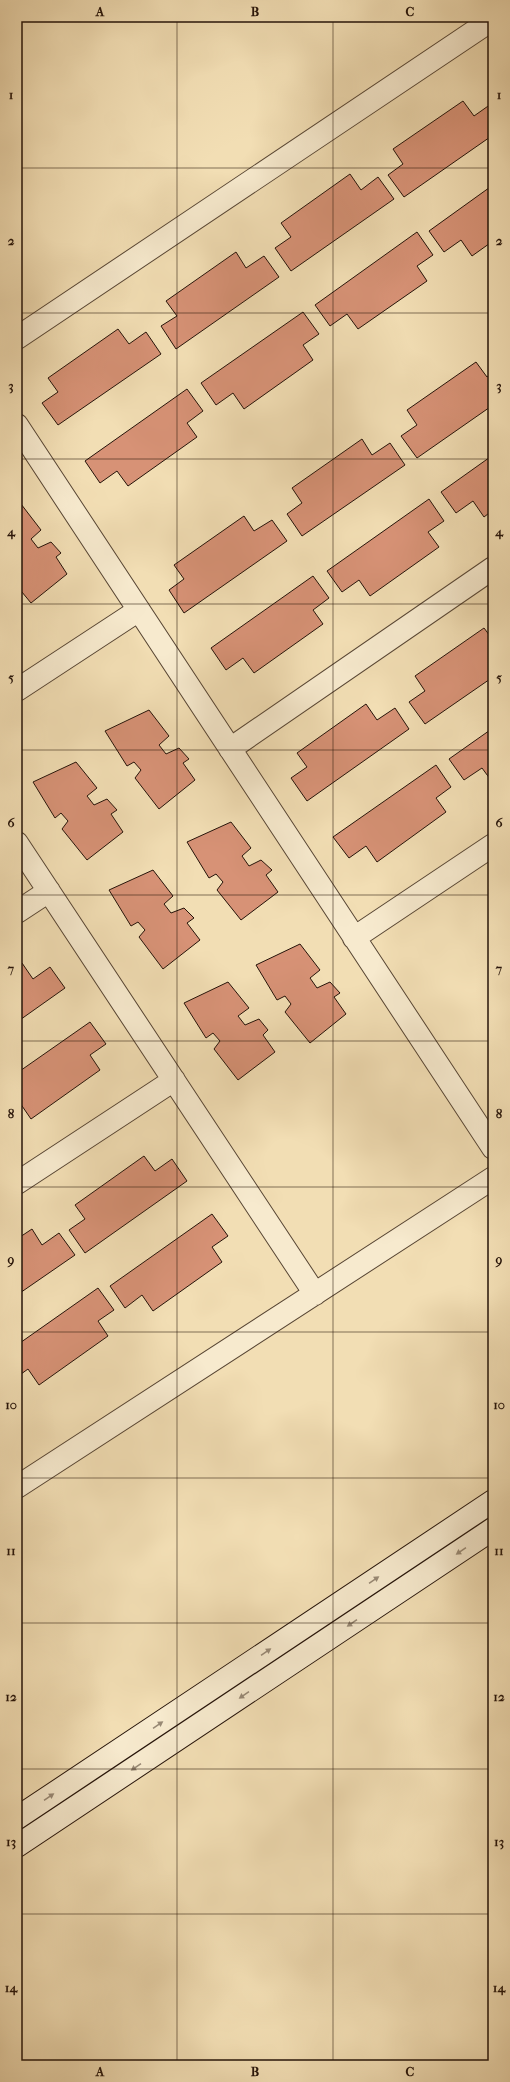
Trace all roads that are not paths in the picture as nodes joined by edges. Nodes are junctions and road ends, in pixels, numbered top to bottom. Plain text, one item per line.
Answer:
1 (493, 19) edge
2 (17, 338) edge
3 (17, 425) edge
4 (493, 568) edge
5 (139, 610) junction
6 (17, 690) edge
7 (230, 749) junction
8 (17, 843) edge
9 (493, 845) edge
10 (49, 891) junction
11 (17, 912) edge
12 (354, 938) junction
13 (174, 1080) junction
14 (493, 1148) edge
15 (493, 1178) edge
16 (17, 1183) edge
17 (315, 1294) junction
18 (17, 1487) edge
19 (493, 1501) edge
20 (493, 1529) edge
21 (17, 1818) edge
22 (17, 1846) edge

1 - 2 street
3 - 5 street
4 - 7 street
5 - 6 street
5 - 7 street
7 - 12 street
8 - 10 street
9 - 12 street
10 - 11 street
10 - 13 street
12 - 14 street
13 - 16 street
13 - 17 street
15 - 17 street
17 - 18 street
21 -> 19 street
20 -> 22 street

